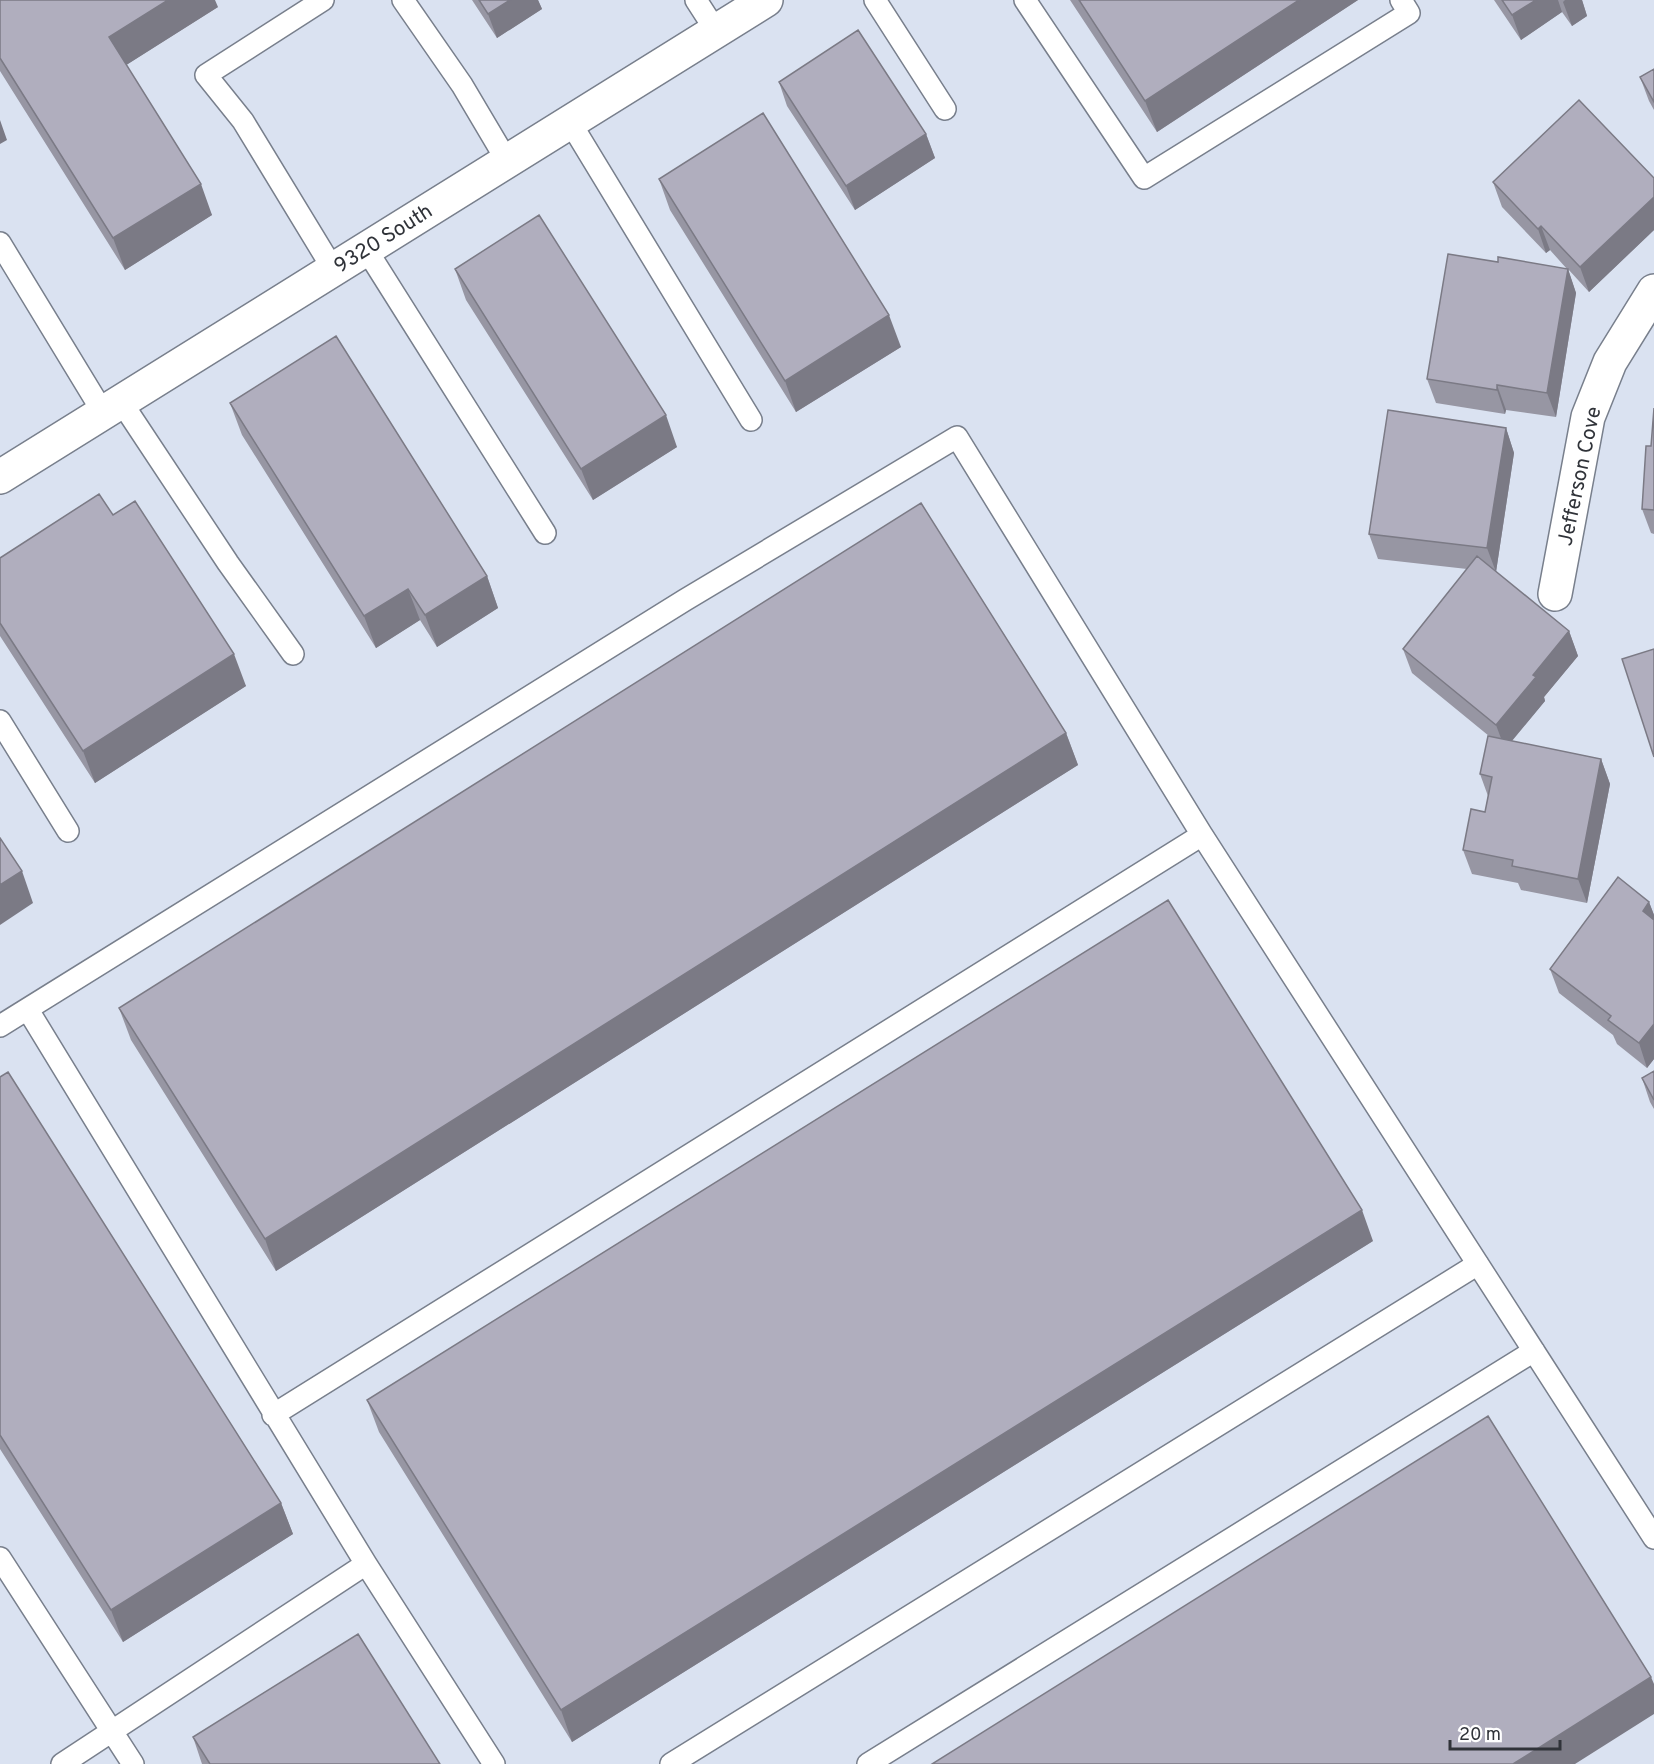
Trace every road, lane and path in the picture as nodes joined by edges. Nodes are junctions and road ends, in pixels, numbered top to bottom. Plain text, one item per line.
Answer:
1 (323, 0) edge
2 (403, 0) edge
3 (696, 0) edge
4 (766, 0) edge
5 (875, 0) edge
6 (1025, 0) edge
7 (1401, 0) edge
8 (716, 31) junction
9 (945, 109) dead end
10 (570, 122) junction
11 (507, 161) junction
12 (0, 243) edge
13 (366, 249) junction
14 (333, 269) junction
15 (1652, 297) edge
16 (113, 408) junction
17 (751, 420) dead end
18 (0, 477) edge
19 (545, 533) dead end
20 (1556, 594) dead end
21 (293, 654) dead end
22 (0, 721) edge
23 (68, 831) dead end
24 (1202, 835) junction
25 (28, 1010) junction
26 (0, 1026) edge
27 (1478, 1264) junction
28 (1534, 1351) junction
29 (273, 1415) junction
30 (1654, 1538) edge
31 (0, 1558) edge
32 (366, 1564) junction
33 (112, 1731) junction
34 (62, 1764) edge
35 (133, 1764) edge
36 (494, 1764) edge
37 (671, 1764) edge
38 (868, 1764) edge

1 - 14 lane
2 - 11 lane
3 - 8 lane
4 - 8 street, 9320 South
5 - 9 lane
6 - 7 lane
8 - 10 street, 9320 South
10 - 11 street, 9320 South
10 - 17 lane
11 - 13 street, 9320 South
12 - 16 lane
13 - 14 street, 9320 South
13 - 19 lane
14 - 16 street, 9320 South
15 - 20 street, Jefferson Cove
16 - 18 street, 9320 South
16 - 21 lane
22 - 23 lane
24 - 25 lane
24 - 27 lane
24 - 29 lane
25 - 26 lane
25 - 29 lane
27 - 28 lane
27 - 37 lane
28 - 30 lane
28 - 38 lane
29 - 32 lane
31 - 33 lane
32 - 33 lane
32 - 36 lane
33 - 34 lane
33 - 35 lane

